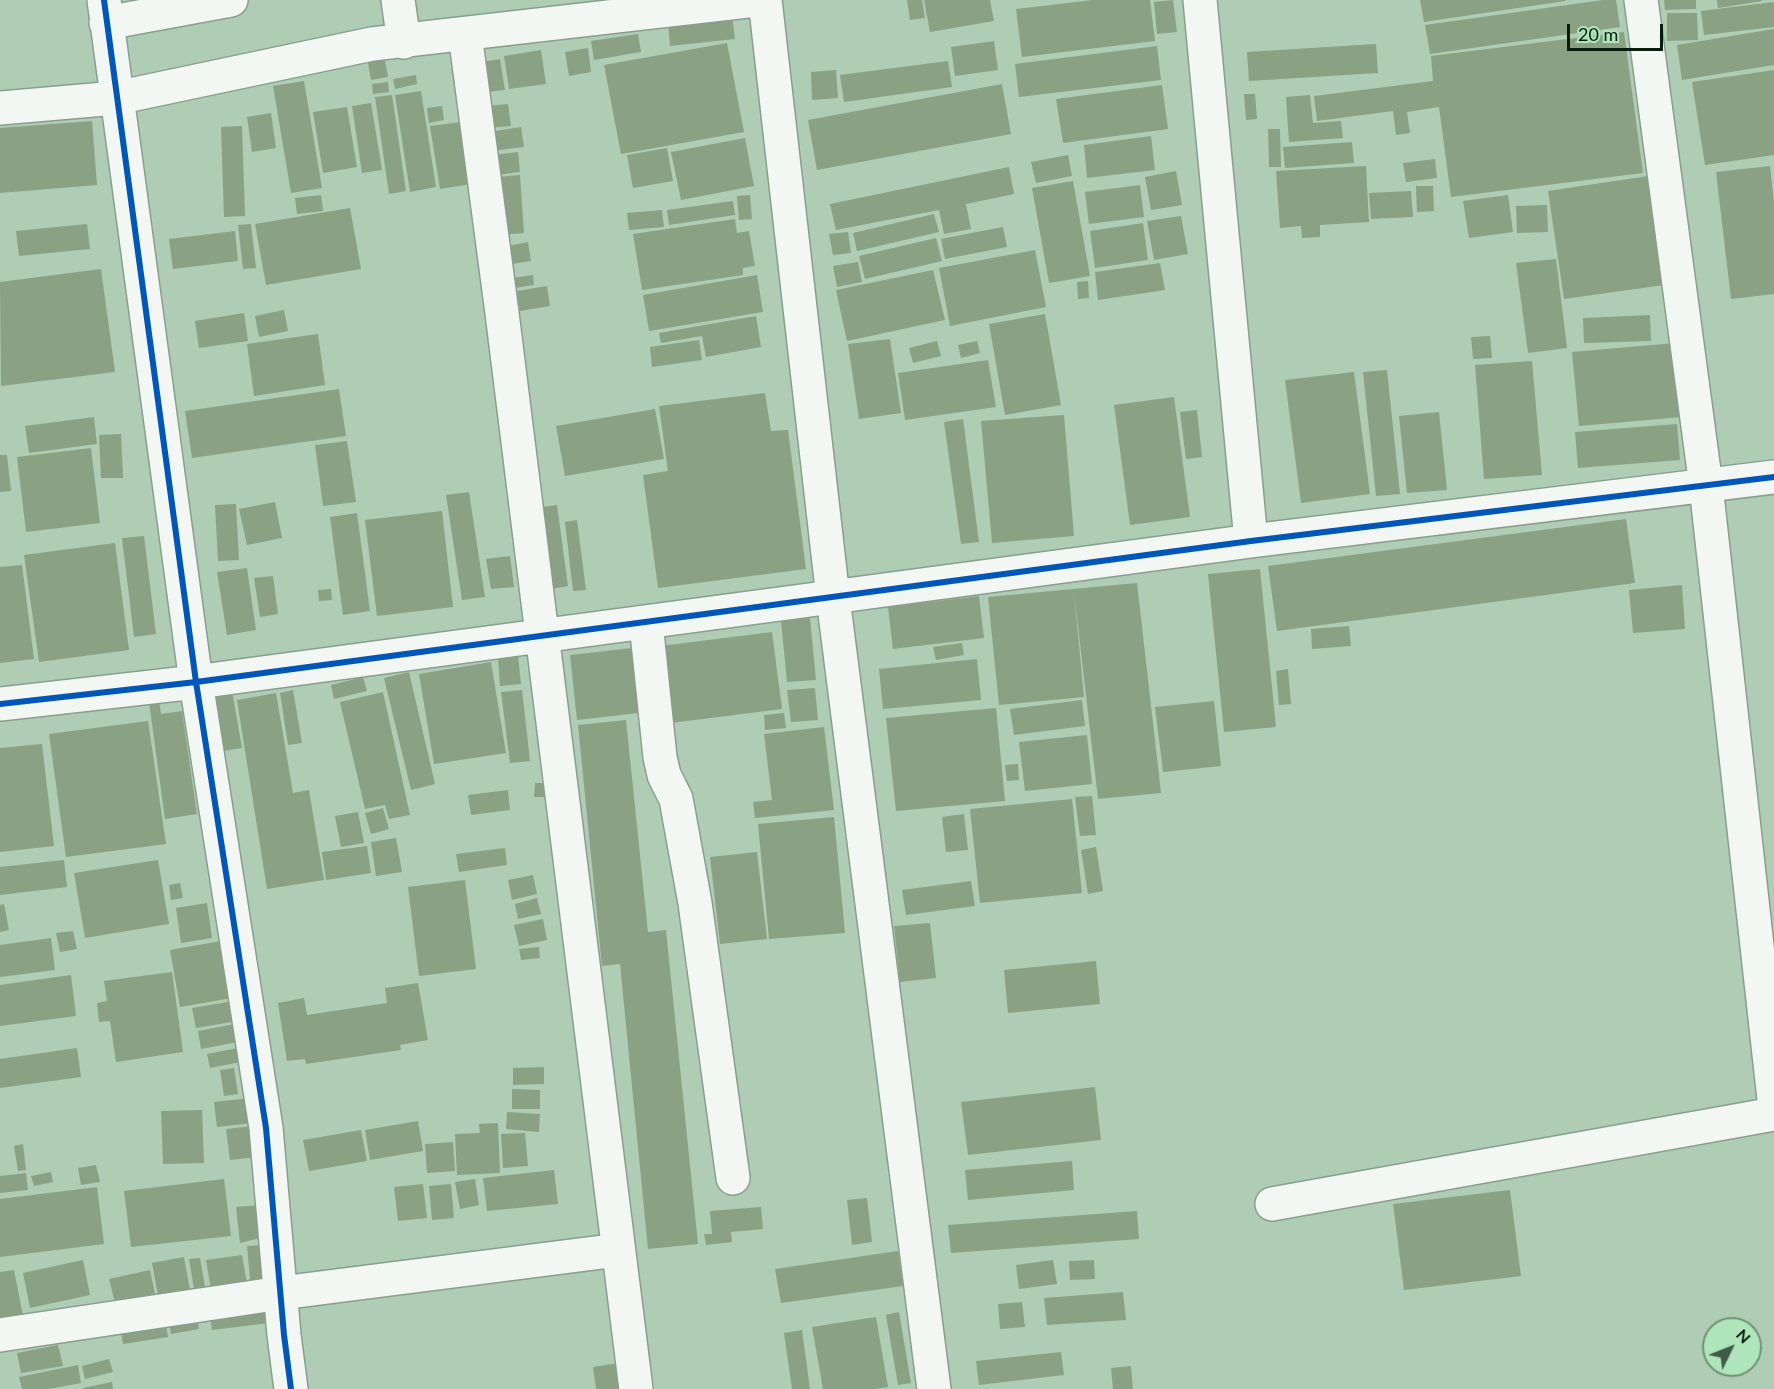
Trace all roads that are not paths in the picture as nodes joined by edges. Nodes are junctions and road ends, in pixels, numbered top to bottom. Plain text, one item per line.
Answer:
1 (231, 0) edge
2 (398, 0) edge
3 (756, 0) edge
4 (765, 0) edge
5 (1200, 0) edge
6 (1641, 0) edge
7 (105, 12) edge
8 (465, 34) junction
9 (404, 42) junction
10 (116, 98) junction
11 (0, 108) edge
12 (1774, 477) edge
13 (1706, 486) junction
14 (1251, 541) junction
15 (833, 598) junction
16 (646, 622) junction
17 (542, 636) junction
18 (196, 682) junction
19 (0, 704) edge
20 (1774, 1099) edge
21 (1774, 1114) edge
22 (733, 1178) dead end
23 (1272, 1204) dead end
24 (618, 1250) junction
25 (281, 1293) junction
26 (0, 1335) edge
27 (291, 1389) edge
28 (636, 1389) edge
29 (934, 1389) edge

1 - 7 street
2 - 9 street
3 - 8 street
4 - 15 street
5 - 14 street
6 - 13 street
7 - 10 street
8 - 9 street
8 - 17 street
9 - 10 street
10 - 11 street
10 - 18 street
12 - 13 street
13 - 14 street
13 - 20 street
14 - 15 street
15 - 16 street
15 - 29 street
16 - 17 street
16 - 22 street
17 - 18 street
17 - 24 street
18 - 19 street
18 - 25 street
21 - 23 street
24 - 25 street
24 - 28 street
25 - 26 street
25 - 27 street

